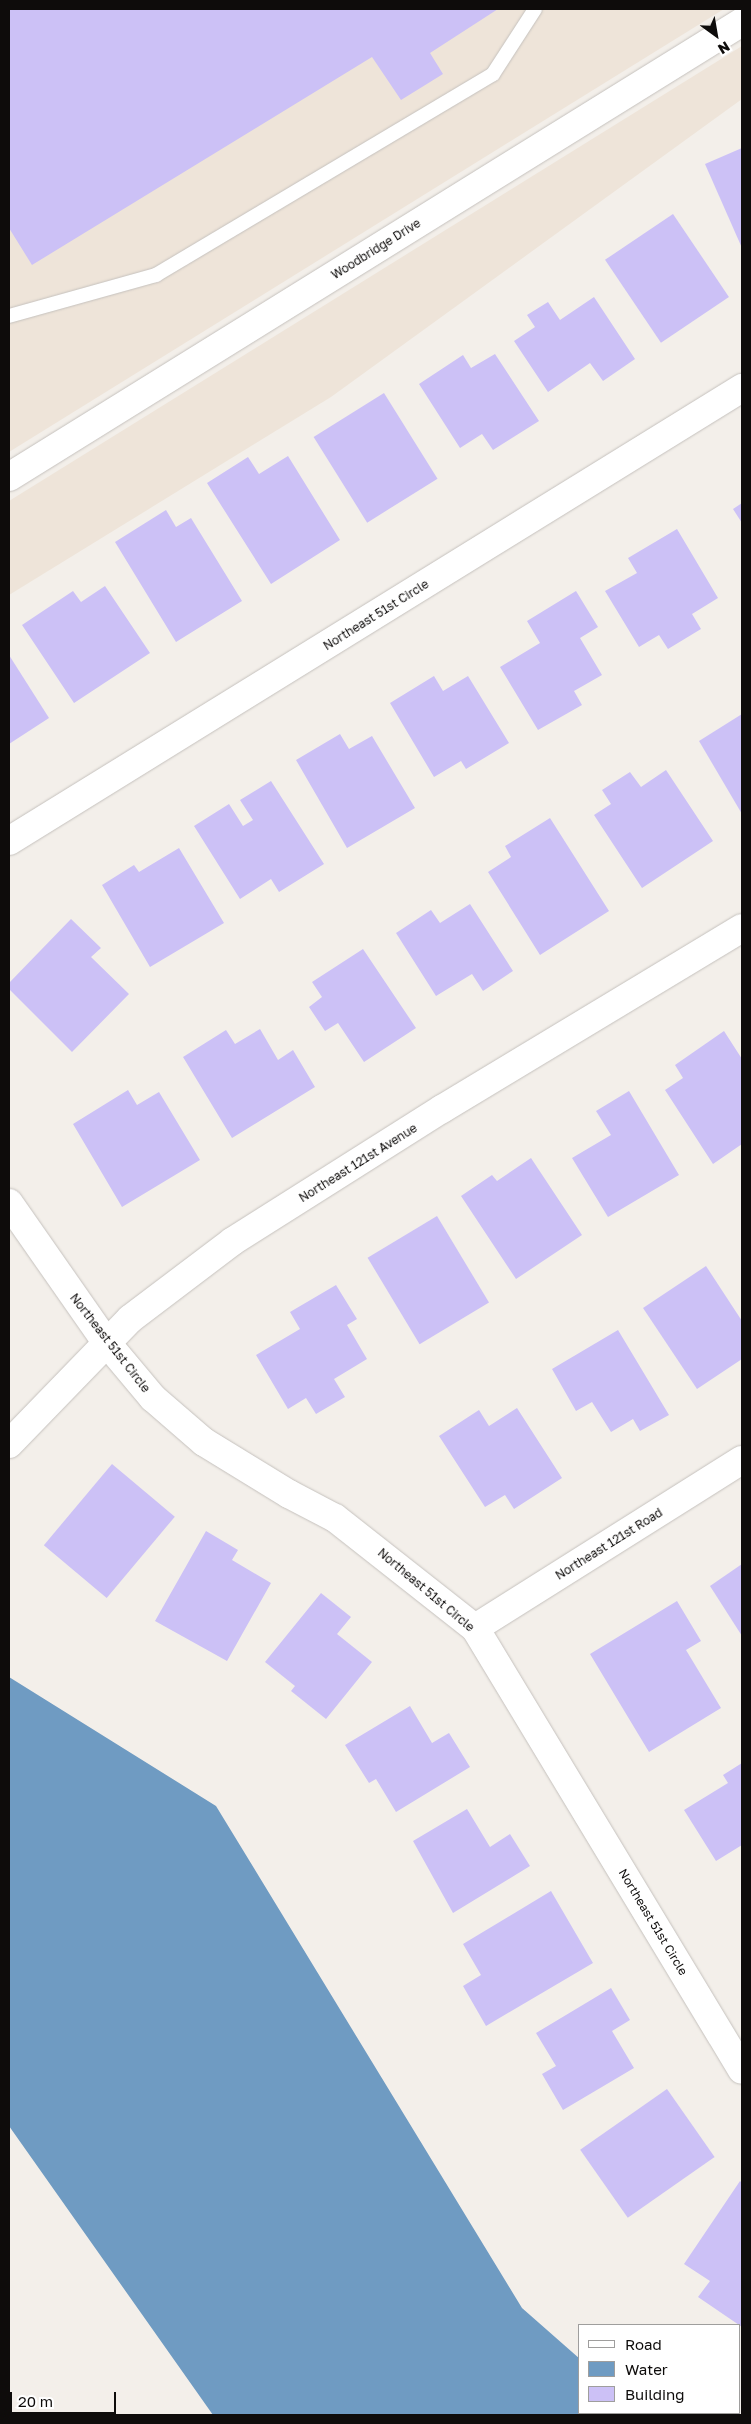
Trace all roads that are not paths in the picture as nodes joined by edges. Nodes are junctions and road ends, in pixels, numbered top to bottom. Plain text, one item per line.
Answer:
1 (535, 9) edge
2 (742, 22) edge
3 (9, 316) edge
4 (742, 388) edge
5 (9, 477) edge
6 (9, 841) edge
7 (742, 928) edge
8 (9, 1203) edge
9 (106, 1342) junction
10 (9, 1444) edge
11 (742, 1460) edge
12 (475, 1628) junction
13 (742, 2070) edge

1 - 3 lane
2 - 5 street, Woodbridge Drive
4 - 6 street, Northeast 51st Circle
7 - 9 street, Northeast 121st Avenue
8 - 9 street, Northeast 51st Circle
9 - 10 street, Northeast 121st Avenue
9 - 12 street, Northeast 51st Circle
11 - 12 street, Northeast 121st Road
12 - 13 street, Northeast 51st Circle

